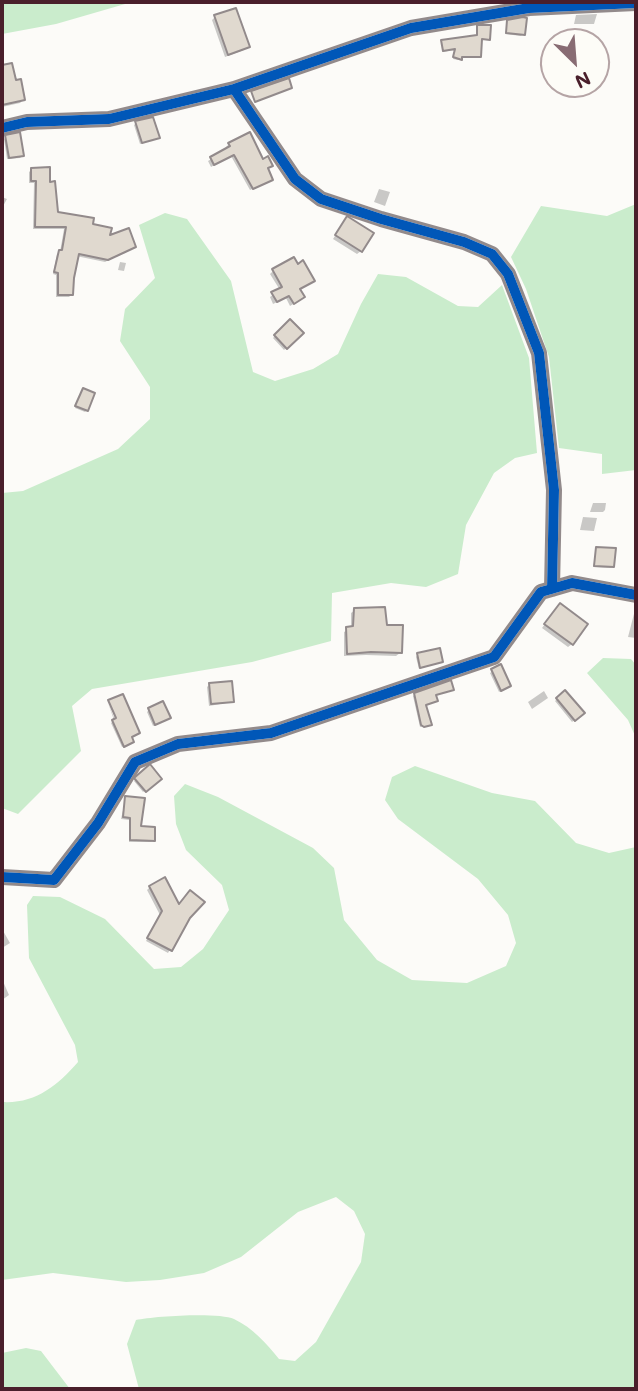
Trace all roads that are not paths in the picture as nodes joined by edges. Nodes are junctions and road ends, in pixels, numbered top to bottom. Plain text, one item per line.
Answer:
1 (636, 3) edge
2 (234, 89) junction
3 (2, 128) edge
4 (552, 589) junction
5 (636, 595) edge
6 (2, 877) edge

1 - 2 street
2 - 3 street
2 - 4 street
4 - 5 street
4 - 6 street

